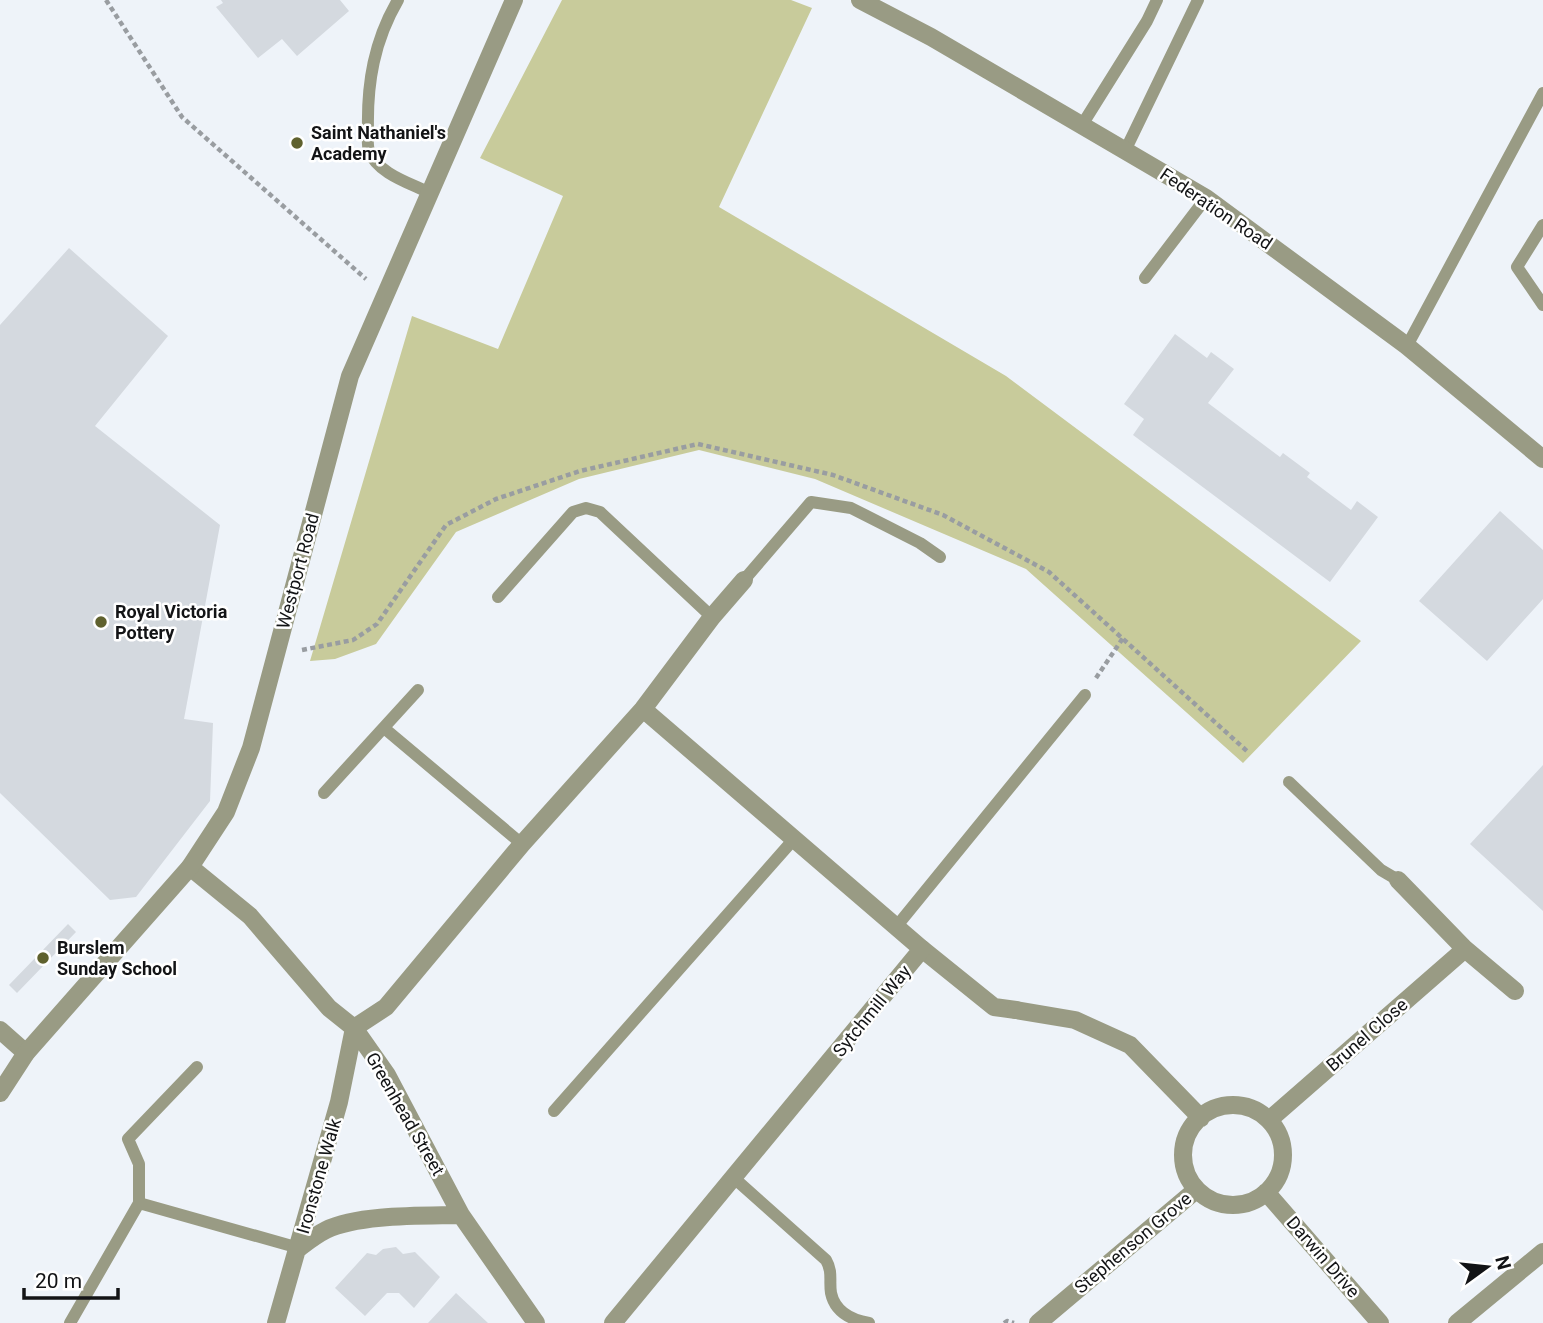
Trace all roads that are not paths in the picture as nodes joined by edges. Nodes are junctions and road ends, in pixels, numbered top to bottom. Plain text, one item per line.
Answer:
1 (398, 0) edge
2 (514, 0) edge
3 (860, 0) edge
4 (1157, 0) edge
5 (1198, 0) edge
6 (1543, 93) edge
7 (1082, 125) junction
8 (1125, 150) junction
9 (430, 193) junction
10 (1206, 198) junction
11 (1543, 225) edge
12 (1145, 278) dead end
13 (1543, 304) edge
14 (1407, 346) junction
15 (1543, 459) edge
16 (940, 557) dead end
17 (744, 579) joint
18 (498, 597) dead end
19 (712, 617) junction
20 (418, 690) dead end
21 (1085, 695) road end
22 (643, 709) junction
23 (384, 728) junction
24 (1289, 782) dead end
25 (324, 793) dead end
26 (794, 839) junction
27 (522, 844) junction
28 (190, 867) junction
29 (1398, 880) joint
30 (896, 927) junction
31 (922, 949) junction
32 (1465, 949) junction
33 (1515, 991) dead end
34 (354, 1028) junction
35 (0, 1030) edge
36 (26, 1053) junction
37 (197, 1067) dead end
38 (0, 1093) edge
39 (554, 1111) dead end
40 (1201, 1118) junction
41 (1269, 1120) junction
42 (734, 1178) junction
43 (1196, 1190) junction
44 (1266, 1192) junction
45 (139, 1203) junction
46 (461, 1215) junction
47 (299, 1248) junction
48 (1543, 1252) edge
49 (70, 1323) edge
50 (276, 1323) edge
51 (536, 1323) edge
52 (613, 1323) edge
53 (869, 1323) edge
54 (1038, 1323) edge
55 (1380, 1323) edge
56 (1457, 1323) edge

1 - 9 lane
2 - 9 street, Westport Road
3 - 7 street, Federation Road
4 - 7 lane
5 - 8 lane
6 - 14 lane
7 - 8 street, Federation Road
8 - 10 street, Federation Road
9 - 28 street, Westport Road
10 - 12 lane
10 - 14 street, Federation Road
11 - 13 lane
14 - 15 street, Federation Road
16 - 17 lane
17 - 19 street
18 - 19 lane
19 - 22 street
20 - 23 lane
21 - 30 lane
22 - 26 street, Sytchmill Way
22 - 27 street
23 - 25 lane
23 - 27 lane
24 - 29 lane
26 - 30 street, Sytchmill Way
26 - 39 lane
27 - 34 street
28 - 34 street, Greenhead Street
28 - 36 street, Westport Road
29 - 32 street
30 - 31 street, Sytchmill Way
31 - 40 street
31 - 42 street, Sytchmill Way
32 - 33 street
32 - 41 street, Brunel Close
34 - 46 street, Greenhead Street
34 - 47 street, Ironstone Walk
35 - 36 street
36 - 38 street, Westport Road
37 - 45 lane
40 - 41 street
40 - 43 street
41 - 44 street
42 - 52 street, Sytchmill Way
42 - 53 lane
43 - 44 street
43 - 54 street, Stephenson Grove
44 - 55 street, Darwin Drive
45 - 47 lane
45 - 49 lane
46 - 47 street
46 - 51 street, Greenhead Street
47 - 50 street, Ironstone Walk
48 - 56 street

